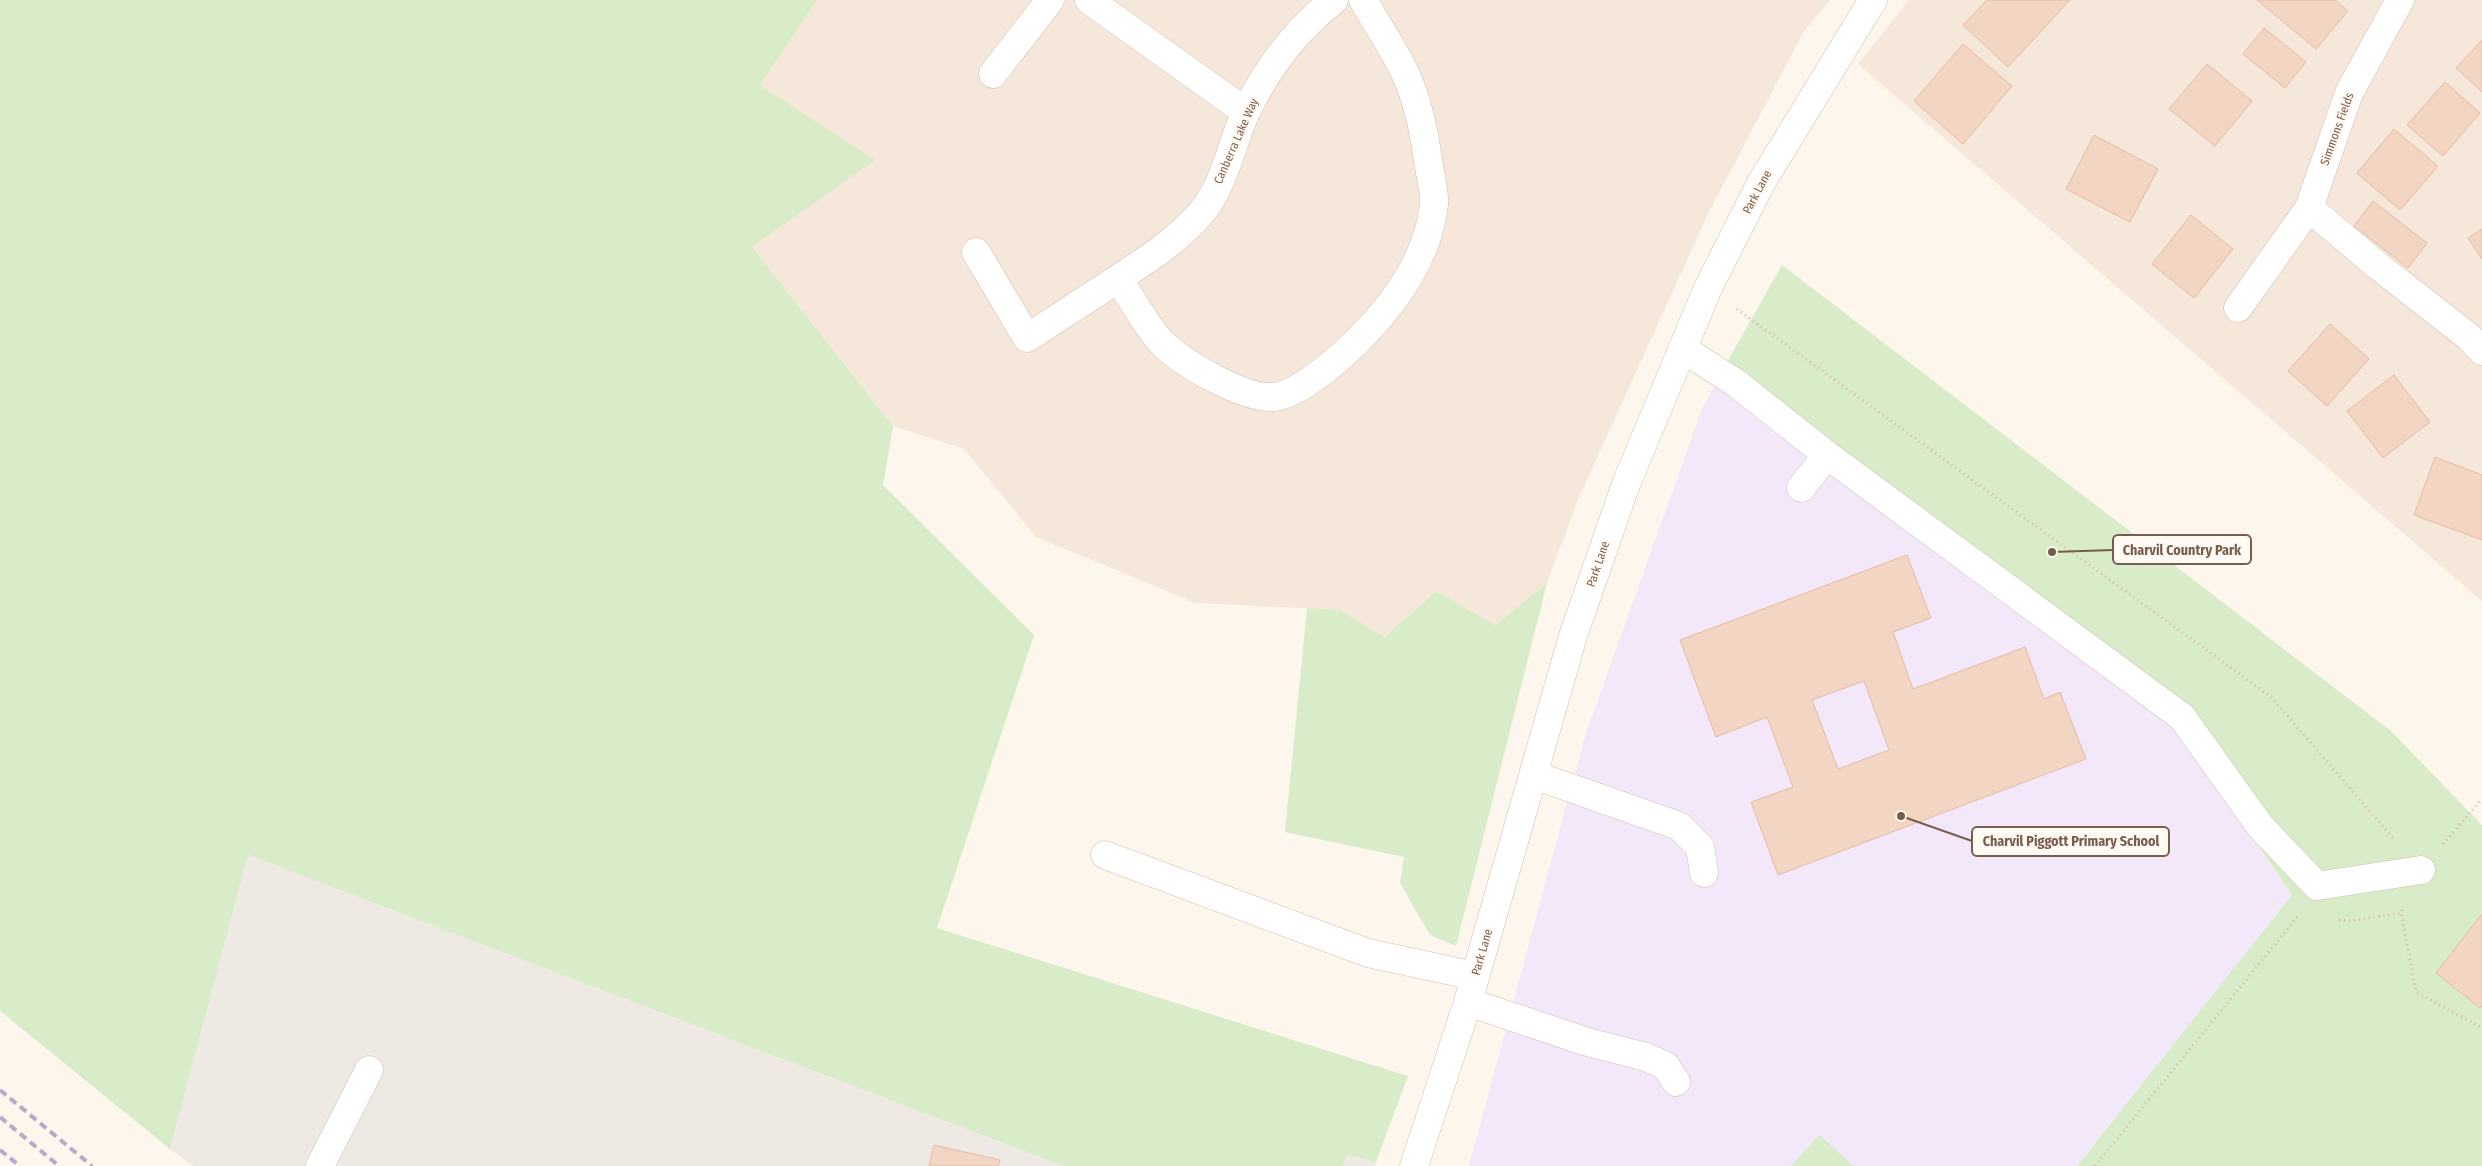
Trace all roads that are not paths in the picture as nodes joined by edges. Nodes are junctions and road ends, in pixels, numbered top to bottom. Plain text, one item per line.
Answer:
1 (1050, 0) edge
2 (1089, 0) edge
3 (1334, 0) edge
4 (1363, 0) edge
5 (2400, 0) edge
6 (1865, 3) edge
7 (993, 74) dead end
8 (1246, 112) junction
9 (2309, 208) junction
10 (976, 252) dead end
11 (1118, 279) junction
12 (2238, 308) dead end
13 (1683, 349) junction
14 (2482, 351) edge
15 (1827, 455) junction
16 (1801, 488) dead end
17 (1534, 775) junction
18 (1105, 855) dead end
19 (2421, 870) road end
20 (1704, 873) dead end
21 (1475, 976) junction
22 (1468, 1002) junction
23 (369, 1070) dead end
24 (1676, 1082) dead end
25 (320, 1166) edge
26 (1414, 1166) edge

1 - 7 street
2 - 8 street
3 - 8 street, Canberra Lake Way
4 - 11 street
5 - 9 street, Simmons Fields
6 - 13 street, Park Lane
8 - 11 street, Canberra Lake Way
9 - 12 street, Simmons Fields
9 - 14 street
10 - 11 street, Canberra Lake Way
13 - 15 street
13 - 17 street, Park Lane
15 - 16 street
15 - 19 street
17 - 20 street
17 - 21 street, Park Lane
18 - 21 street
21 - 22 street, Park Lane
22 - 24 street
22 - 26 street, Park Lane
23 - 25 street

